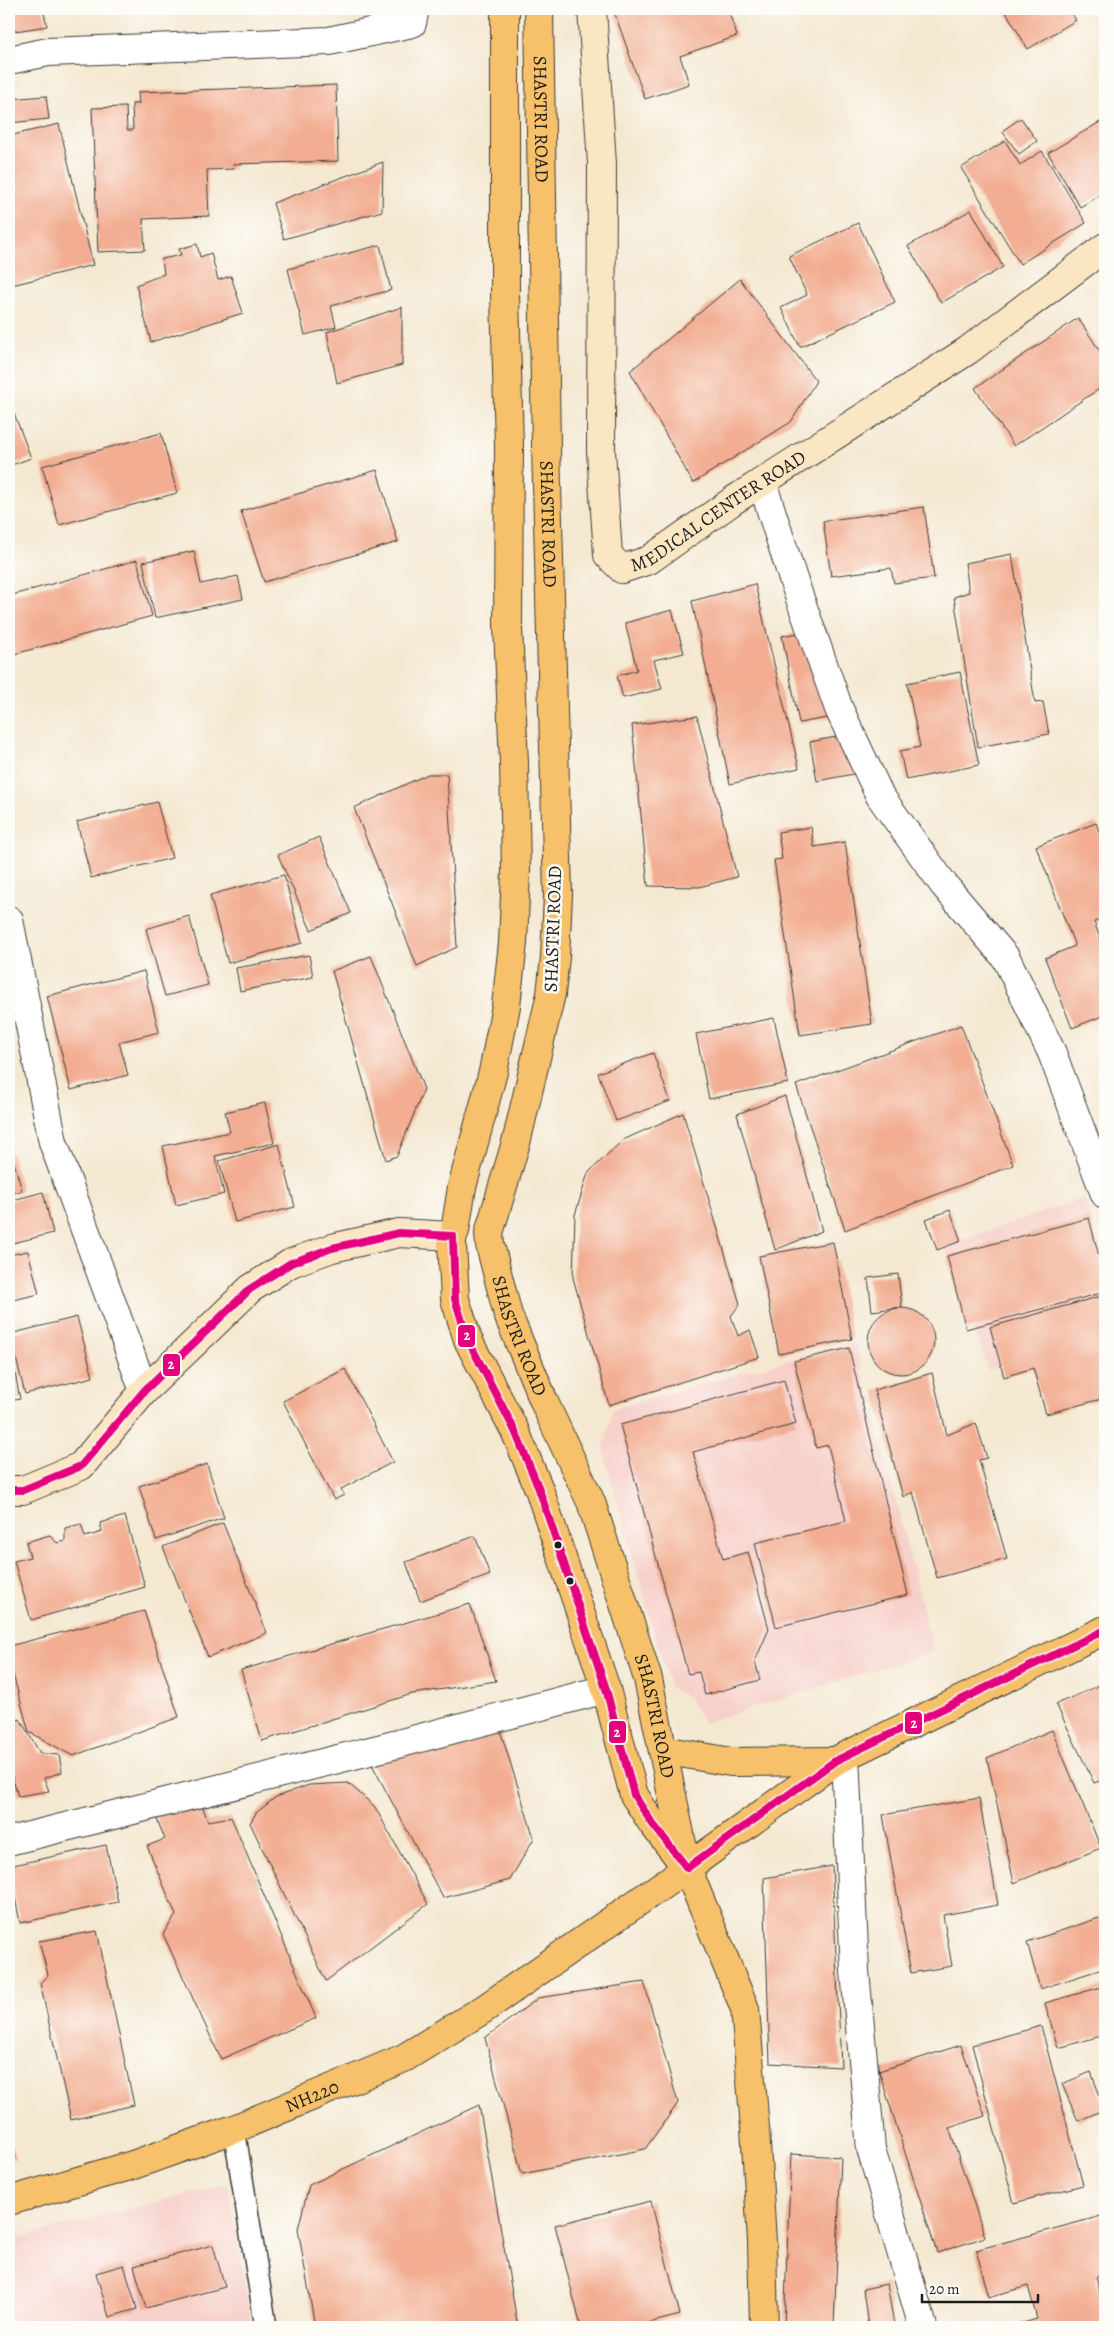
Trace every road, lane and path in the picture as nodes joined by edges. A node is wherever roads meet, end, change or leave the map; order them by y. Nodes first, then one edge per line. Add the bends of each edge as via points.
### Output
1 (415, 9) edge
2 (505, 9) edge
3 (539, 9) edge
4 (592, 9) edge
5 (9, 60) edge
6 (1105, 247) edge
7 (762, 482) junction
8 (9, 920) edge
9 (1105, 1194) edge
10 (453, 1237) junction
11 (489, 1239) junction
12 (144, 1391) junction
13 (9, 1490) edge
14 (1105, 1630) edge
15 (606, 1689) junction
16 (663, 1750) junction
17 (840, 1758) junction
18 (9, 1841) edge
19 (687, 1868) junction
20 (234, 2129) junction
21 (9, 2201) edge
22 (266, 2327) edge
23 (764, 2327) edge
24 (923, 2327) edge

1 - 5 street via 412,23 329,41 48,52
2 - 10 main road, SHASTRI ROAD via 508,628 516,872 506,1006
3 - 11 main road, SHASTRI ROAD via 546,456 558,895 556,949 551,994 534,1068
4 - 7 street, MEDICAL CENTER ROAD via 602,164 601,451 608,555 622,569 649,560
6 - 7 street, MEDICAL CENTER ROAD via 967,350
7 - 9 street via 839,709 880,796 944,886 1006,958 1052,1054
8 - 12 street via 53,1142
10 - 11 main road via 464,1223 475,1222 486,1228
10 - 12 street via 399,1233 332,1248 291,1263 250,1289
10 - 15 main road, SHASTRI ROAD via 455,1299 468,1340 515,1432 539,1489
11 - 16 main road, SHASTRI ROAD via 508,1315 591,1502 648,1679
12 - 13 street via 81,1466 23,1490
14 - 17 main road
15 - 18 street
15 - 19 main road, SHASTRI ROAD via 634,1795
16 - 17 main road via 731,1762
16 - 19 main road, SHASTRI ROAD
17 - 19 main road
17 - 24 street via 871,2149
19 - 20 main road, NH220 via 484,2010 404,2058
19 - 23 main road via 745,2009 759,2185
20 - 21 main road, NH220 via 132,2165
20 - 22 lane

